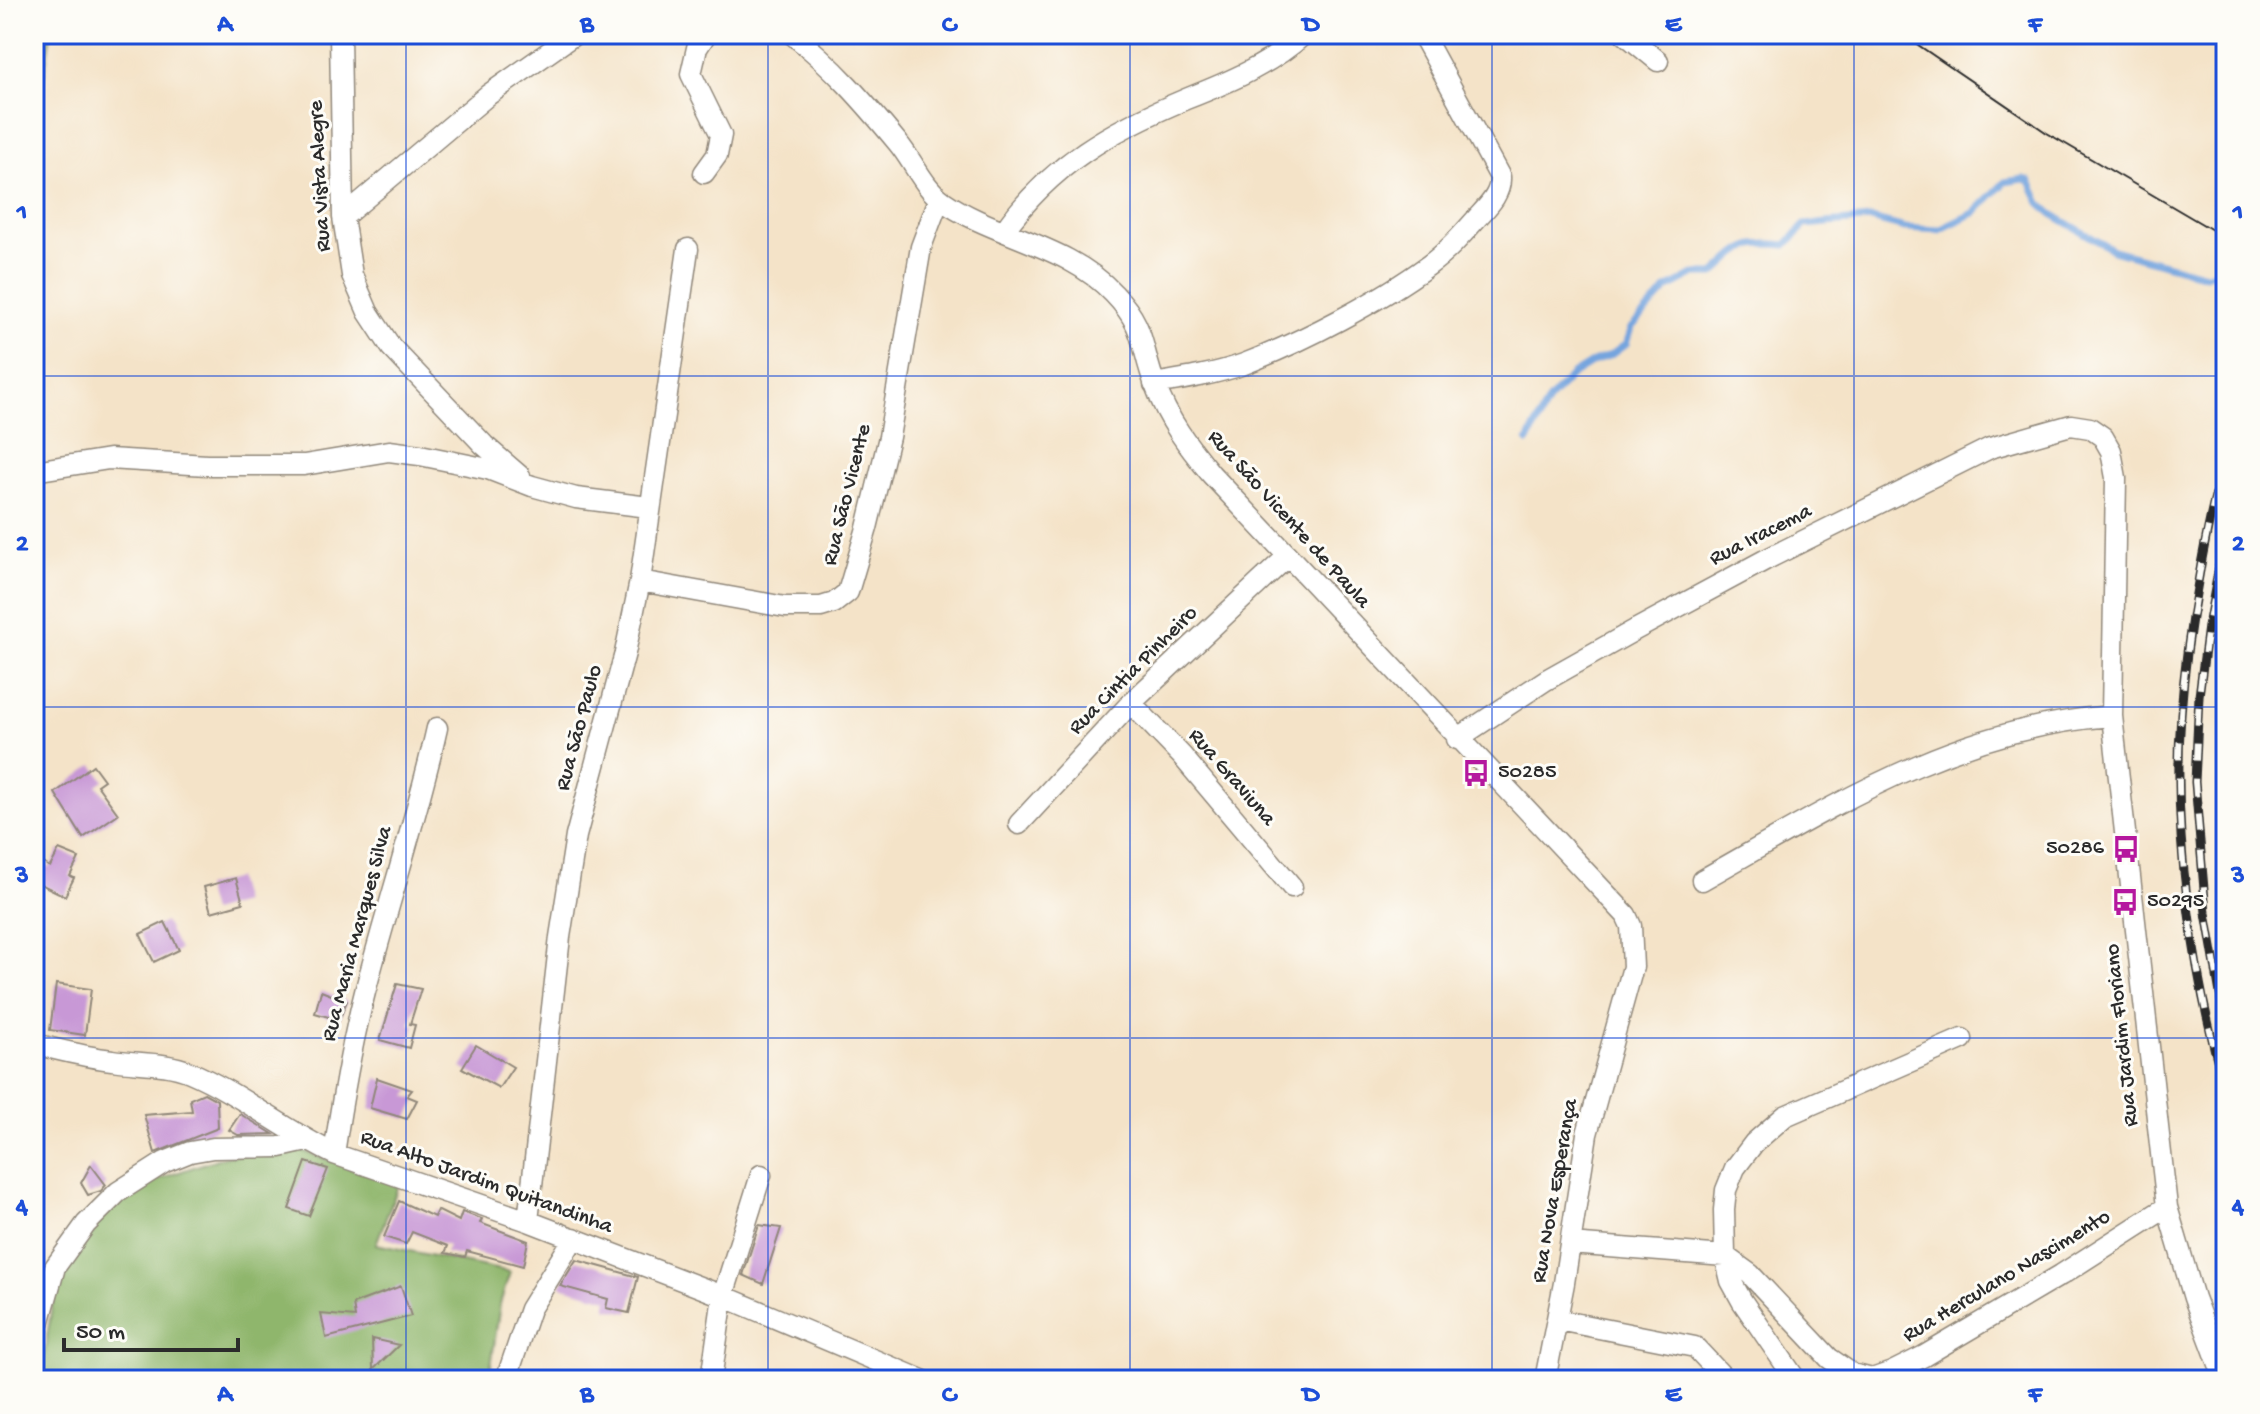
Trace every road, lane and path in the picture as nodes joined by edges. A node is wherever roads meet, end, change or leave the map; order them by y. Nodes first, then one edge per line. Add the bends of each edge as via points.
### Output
1 (340, 34) edge
2 (706, 34) edge
3 (792, 34) edge
4 (1304, 34) edge
5 (1422, 34) edge
6 (1625, 34) edge
7 (572, 36) dead end
8 (1658, 61) dead end
9 (704, 173) dead end
10 (939, 199) junction
11 (343, 217) junction
12 (1004, 231) junction
13 (688, 249) dead end
14 (1154, 384) junction
15 (2103, 437) joint
16 (34, 471) edge
17 (532, 486) junction
18 (649, 507) junction
19 (1288, 556) junction
20 (640, 581) junction
21 (1131, 703) junction
22 (2112, 716) junction
23 (437, 728) dead end
24 (1457, 739) junction
25 (1019, 824) dead end
26 (1702, 880) dead end
27 (1292, 887) dead end
28 (1633, 967) joint
29 (1962, 1039) dead end
30 (34, 1044) edge
31 (307, 1141) junction
32 (334, 1154) junction
33 (761, 1175) dead end
34 (2167, 1207) junction
35 (528, 1221) junction
36 (574, 1238) junction
37 (1570, 1244) junction
38 (1725, 1256) junction
39 (723, 1296) junction
40 (1558, 1320) junction
41 (34, 1341) edge
42 (506, 1380) edge
43 (711, 1380) edge
44 (922, 1380) edge
45 (1545, 1380) edge
46 (1726, 1380) edge
47 (1796, 1380) edge
48 (2225, 1380) edge

1 - 11 street, Rua Vista Alegre
2 - 9 street via 691,74 721,135 717,155
3 - 10 street, Rua São Vicente de Paula via 851,89
4 - 12 street via 1249,73 1131,124 1068,162 1042,184
5 - 14 street via 1500,177 1488,207 1429,265 1340,318 1242,364
6 - 8 street
7 - 11 street via 488,95
10 - 12 street, Rua São Vicente de Paula
10 - 20 street, Rua São Vicente via 921,247 889,437 848,592 834,603 785,607
11 - 17 street, Rua Vista Alegre via 352,275 391,347 484,445
12 - 14 street, Rua São Vicente de Paula via 1082,269 1112,291 1143,336
13 - 18 street, Rua São Paulo
14 - 19 street, Rua São Vicente de Paula via 1185,442
15 - 22 street, Rua Jardim Floriano via 2116,478
15 - 24 street, Rua Iracema via 2071,425 1990,448 1635,630
16 - 17 street via 109,459 304,465 389,451 488,469
17 - 18 street via 576,498
18 - 20 street, Rua São Paulo
19 - 21 street, Rua Cintia Pinheiro
19 - 24 street, Rua São Vicente de Paula
20 - 35 street, Rua São Paulo via 576,836
21 - 25 street, Rua Cintia Pinheiro
21 - 27 street, Rua Graviuna
22 - 26 street via 2036,724 1930,760 1867,788
22 - 34 street, Rua Jardim Floriano
23 - 32 street, Rua Maria Marques Silva via 365,993
24 - 28 street, Rua São Vicente de Paula via 1626,915
28 - 37 street, Rua Nova Esperança via 1587,1134
29 - 38 street via 1785,1116 1754,1143 1726,1190
30 - 31 street, Rua Alto Jardim Quitandinha via 190,1072
31 - 32 street, Rua Alto Jardim Quitandinha
31 - 41 street via 190,1152 118,1192 55,1267
32 - 35 street, Rua Alto Jardim Quitandinha
33 - 39 street
34 - 38 street, Rua Herculano Nascimento via 1936,1349 1872,1379 1852,1374 1829,1358 1750,1274
34 - 48 street, Rua Jardim Floriano
35 - 36 street, Rua Alto Jardim Quitandinha
36 - 39 street, Rua Alto Jardim Quitandinha
36 - 42 street via 530,1309
37 - 38 street
37 - 40 street, Rua Nova Esperança
38 - 47 street via 1742,1301
39 - 43 street
39 - 44 street, Rua Alto Jardim Quitandinha
40 - 45 street, Rua Nova Esperança
40 - 46 street via 1695,1347

